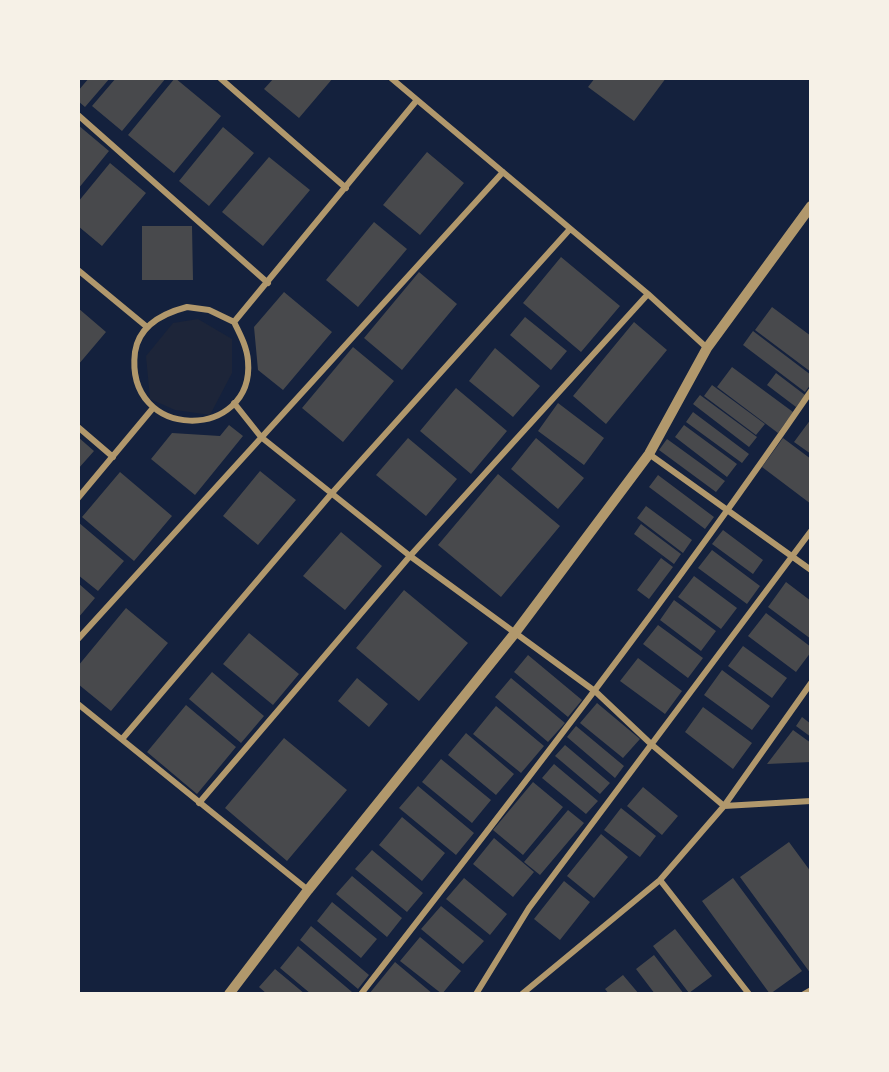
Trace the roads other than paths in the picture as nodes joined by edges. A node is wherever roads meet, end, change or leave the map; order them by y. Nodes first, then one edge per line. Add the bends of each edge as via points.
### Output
1 (220, 78) edge
2 (391, 78) edge
3 (417, 100) junction
4 (78, 115) edge
5 (502, 172) junction
6 (346, 188) junction
7 (811, 206) edge
8 (570, 229) junction
9 (78, 270) edge
10 (268, 283) junction
11 (648, 294) junction
12 (234, 322) junction
13 (147, 327) junction
14 (707, 348) junction
15 (811, 391) edge
16 (234, 403) junction
17 (153, 408) junction
18 (78, 427) edge
19 (261, 438) junction
20 (649, 454) junction
21 (112, 457) junction
22 (332, 493) junction
23 (78, 498) edge
24 (728, 513) junction
25 (811, 531) edge
26 (410, 556) junction
27 (792, 557) junction
28 (811, 570) edge
29 (515, 633) junction
30 (78, 639) edge
31 (811, 683) edge
32 (596, 692) junction
33 (78, 704) edge
34 (123, 738) junction
35 (651, 744) junction
36 (811, 801) edge
37 (199, 802) junction
38 (724, 806) junction
39 (660, 880) junction
40 (308, 890) junction
41 (811, 990) edge
42 (229, 994) edge
43 (361, 994) edge
44 (476, 994) edge
45 (522, 994) edge
46 (749, 994) edge
47 (804, 994) edge

1 - 6 street
2 - 3 street
3 - 5 street
3 - 6 street
4 - 10 street
5 - 8 street
5 - 19 street
6 - 10 street
7 - 14 street
8 - 11 street
8 - 22 street
9 - 13 street
10 - 12 street
11 - 14 street
11 - 26 street
12 - 13 street via 209,310 187,307 165,313
12 - 16 street via 248,361 246,383
13 - 17 street via 136,347 133,369 139,391
14 - 20 street
15 - 24 street
16 - 17 street via 217,416 195,423 173,420
16 - 19 street
17 - 21 street
18 - 21 street
19 - 22 street
19 - 30 street
20 - 24 street
20 - 29 street
21 - 23 street
22 - 26 street
22 - 34 street
24 - 27 street
24 - 32 street
25 - 27 street
26 - 29 street
26 - 37 street
27 - 28 street
27 - 35 street
29 - 32 street
29 - 40 street
31 - 38 street
32 - 35 street
32 - 43 street
33 - 34 street
34 - 37 street
35 - 38 street
35 - 44 street via 529,908
36 - 38 street
37 - 40 street
38 - 39 street
39 - 45 street
39 - 46 street
40 - 42 street
41 - 47 street

